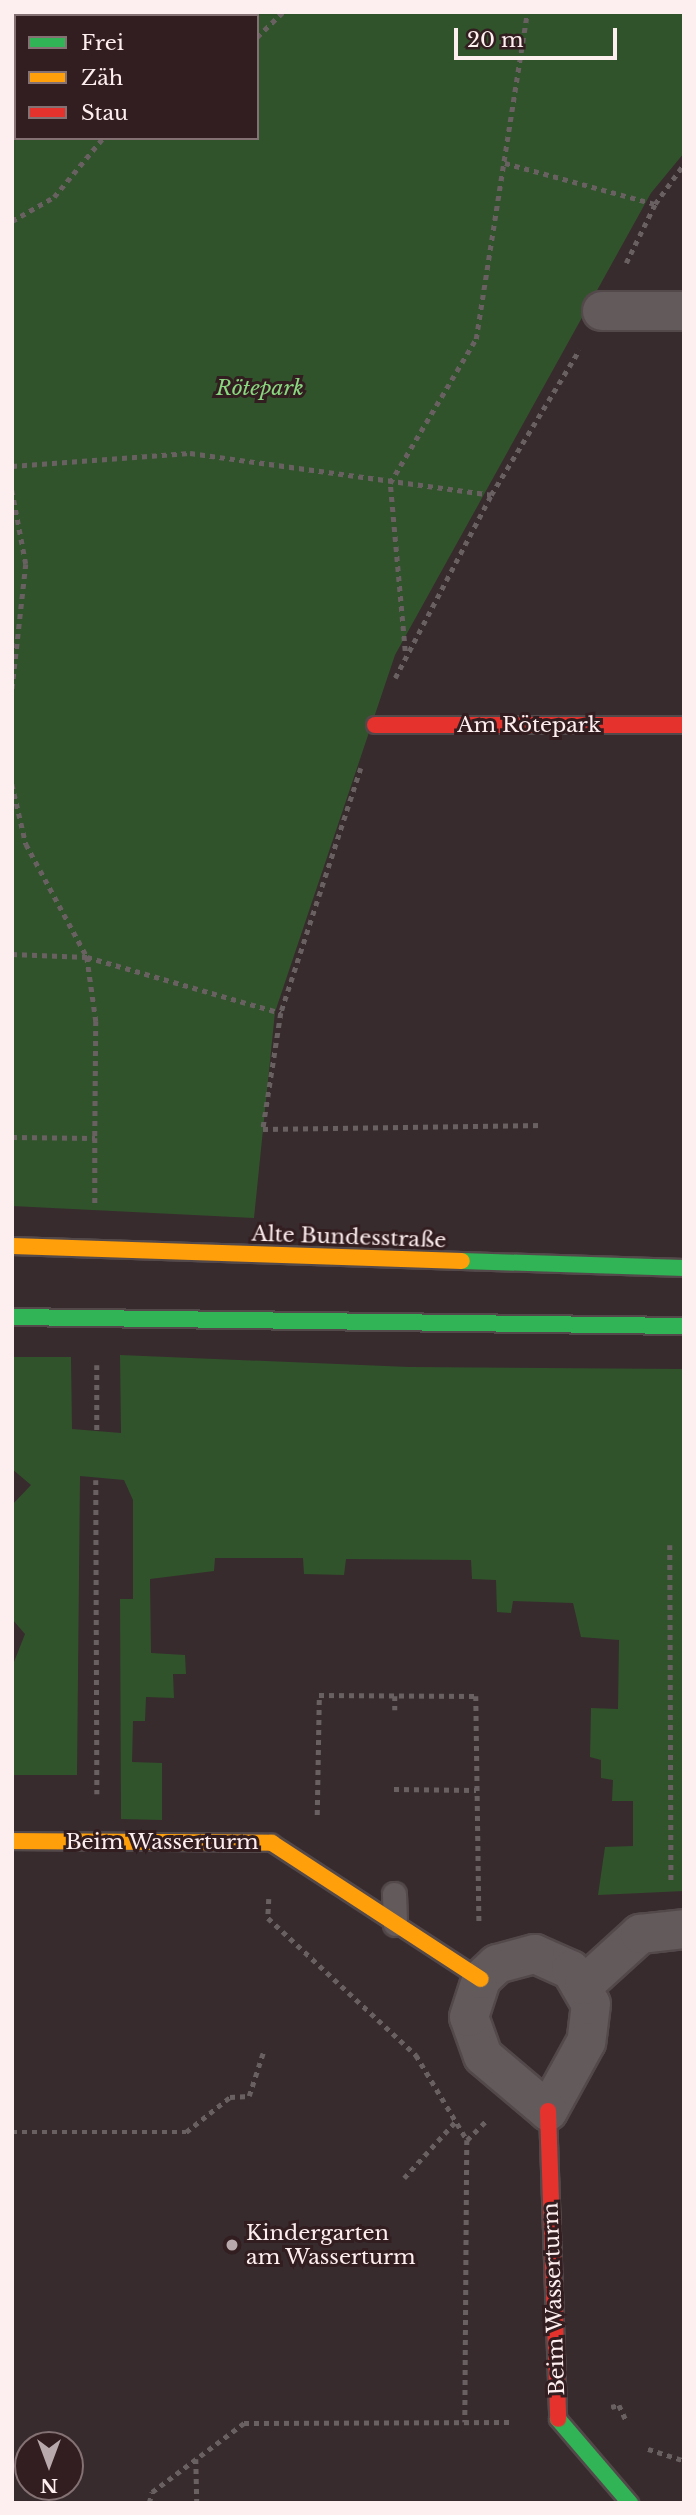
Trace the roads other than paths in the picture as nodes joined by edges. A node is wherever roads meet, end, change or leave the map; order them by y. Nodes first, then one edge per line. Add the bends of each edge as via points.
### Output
1 (602, 311) dead end
2 (684, 311) edge
3 (375, 725) dead end
4 (684, 725) edge
5 (12, 1246) edge
6 (684, 1268) edge
7 (12, 1317) edge
8 (684, 1326) edge
9 (12, 1841) edge
10 (394, 1894) dead end
11 (396, 1924) junction
12 (677, 1930) edge
13 (481, 1979) junction
14 (584, 1985) junction
15 (548, 2111) junction
16 (630, 2503) edge

1 - 2 street
3 - 4 main road, Am Rötepark
5 - 6 main road, Alte Bundesstraße
7 - 8 main road
9 - 11 main road, Beim Wasserturm via 272,1843
10 - 11 lane
11 - 13 main road, Beim Wasserturm
12 - 14 street via 640,1934
13 - 14 street via 496,1964 535,1954 571,1969
13 - 15 street via 469,2017 473,2038 484,2056
14 - 15 street via 591,2004 586,2042
15 - 16 main road, Beim Wasserturm via 557,2418

